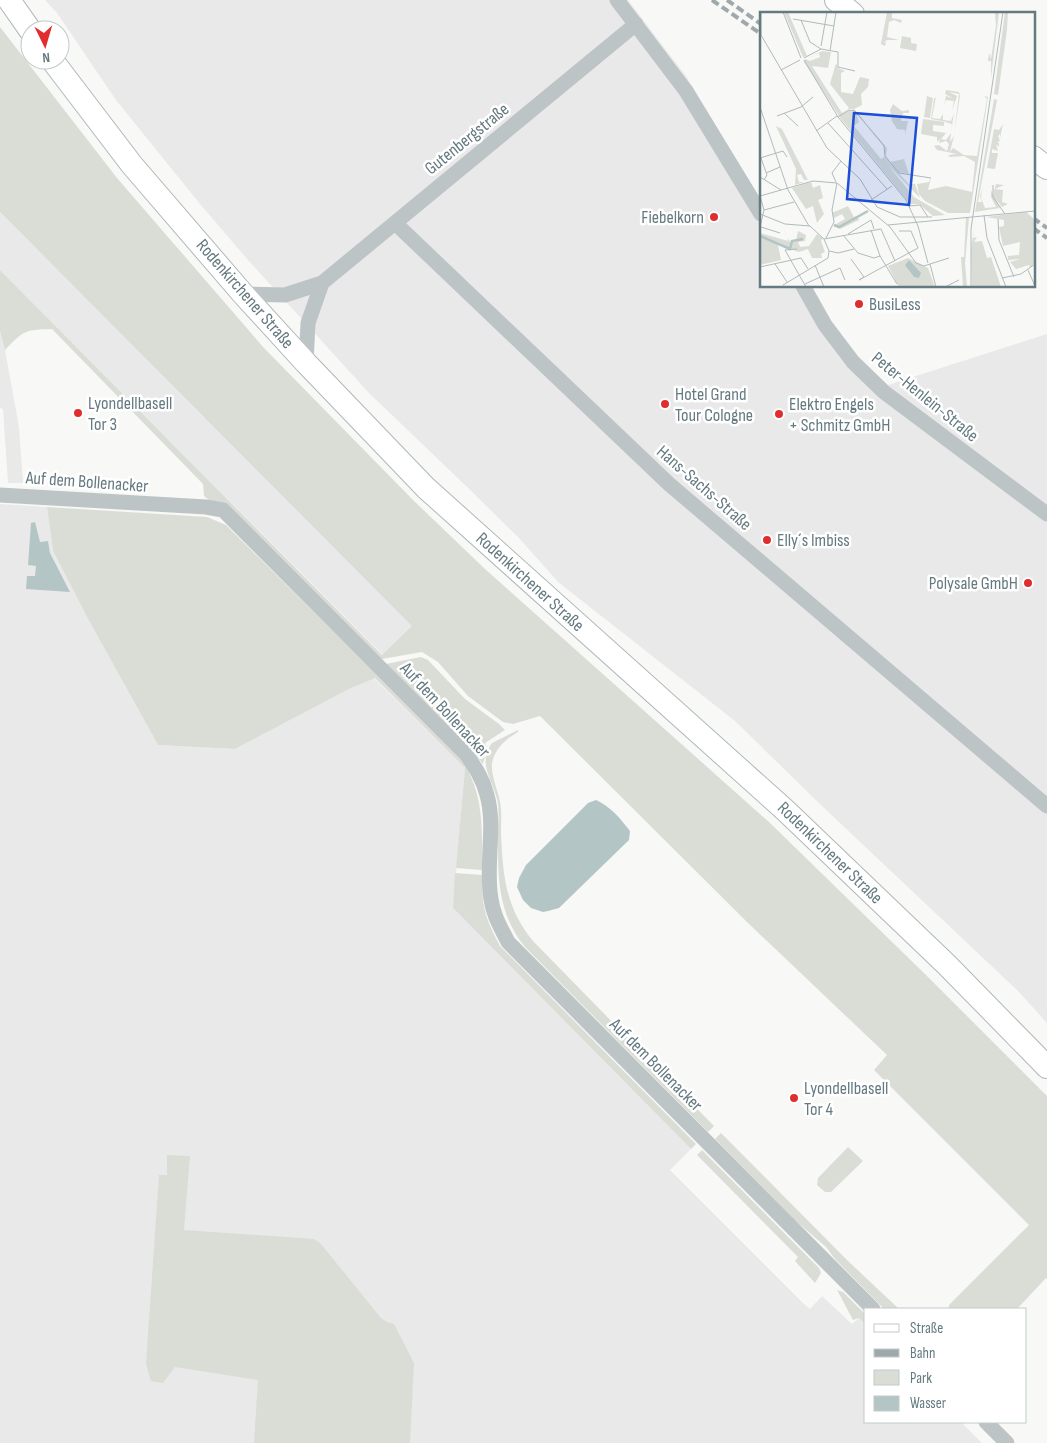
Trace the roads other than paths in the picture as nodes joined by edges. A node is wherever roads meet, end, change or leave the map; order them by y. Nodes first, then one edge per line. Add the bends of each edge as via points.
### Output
1 (9, 0) edge
2 (617, 0) edge
3 (836, 0) edge
4 (851, 12) edge
5 (23, 20) edge
6 (636, 24) junction
7 (60, 70) edge
8 (1034, 159) edge
9 (1047, 168) edge
10 (760, 212) edge
11 (395, 223) junction
12 (322, 283) junction
13 (804, 288) edge
14 (244, 294) junction
15 (306, 363) junction
16 (0, 495) edge
17 (1047, 514) edge
18 (1047, 806) edge
19 (1047, 1067) edge
20 (871, 1308) edge
21 (987, 1423) edge
22 (1007, 1443) edge

1 - 5 main road
2 - 6 street
3 - 4 main road
6 - 10 street via 686,91
6 - 11 street, Gutenbergstraße
7 - 14 main road, Rodenkirchener Straße via 132,164
8 - 9 main road
11 - 12 street, Gutenbergstraße
11 - 18 street, Hans-Sachs-Straße via 670,484
12 - 14 street via 286,295
12 - 15 street via 308,323
13 - 17 street, Peter-Henlein-Straße via 825,325 853,362 884,392
14 - 15 main road, Rodenkirchener Straße
15 - 19 main road, Rodenkirchener Straße via 426,488 785,810 947,965
16 - 20 street, Auf dem Bollenacker via 223,510 466,754 480,773 488,796 490,898 508,942
21 - 22 street

